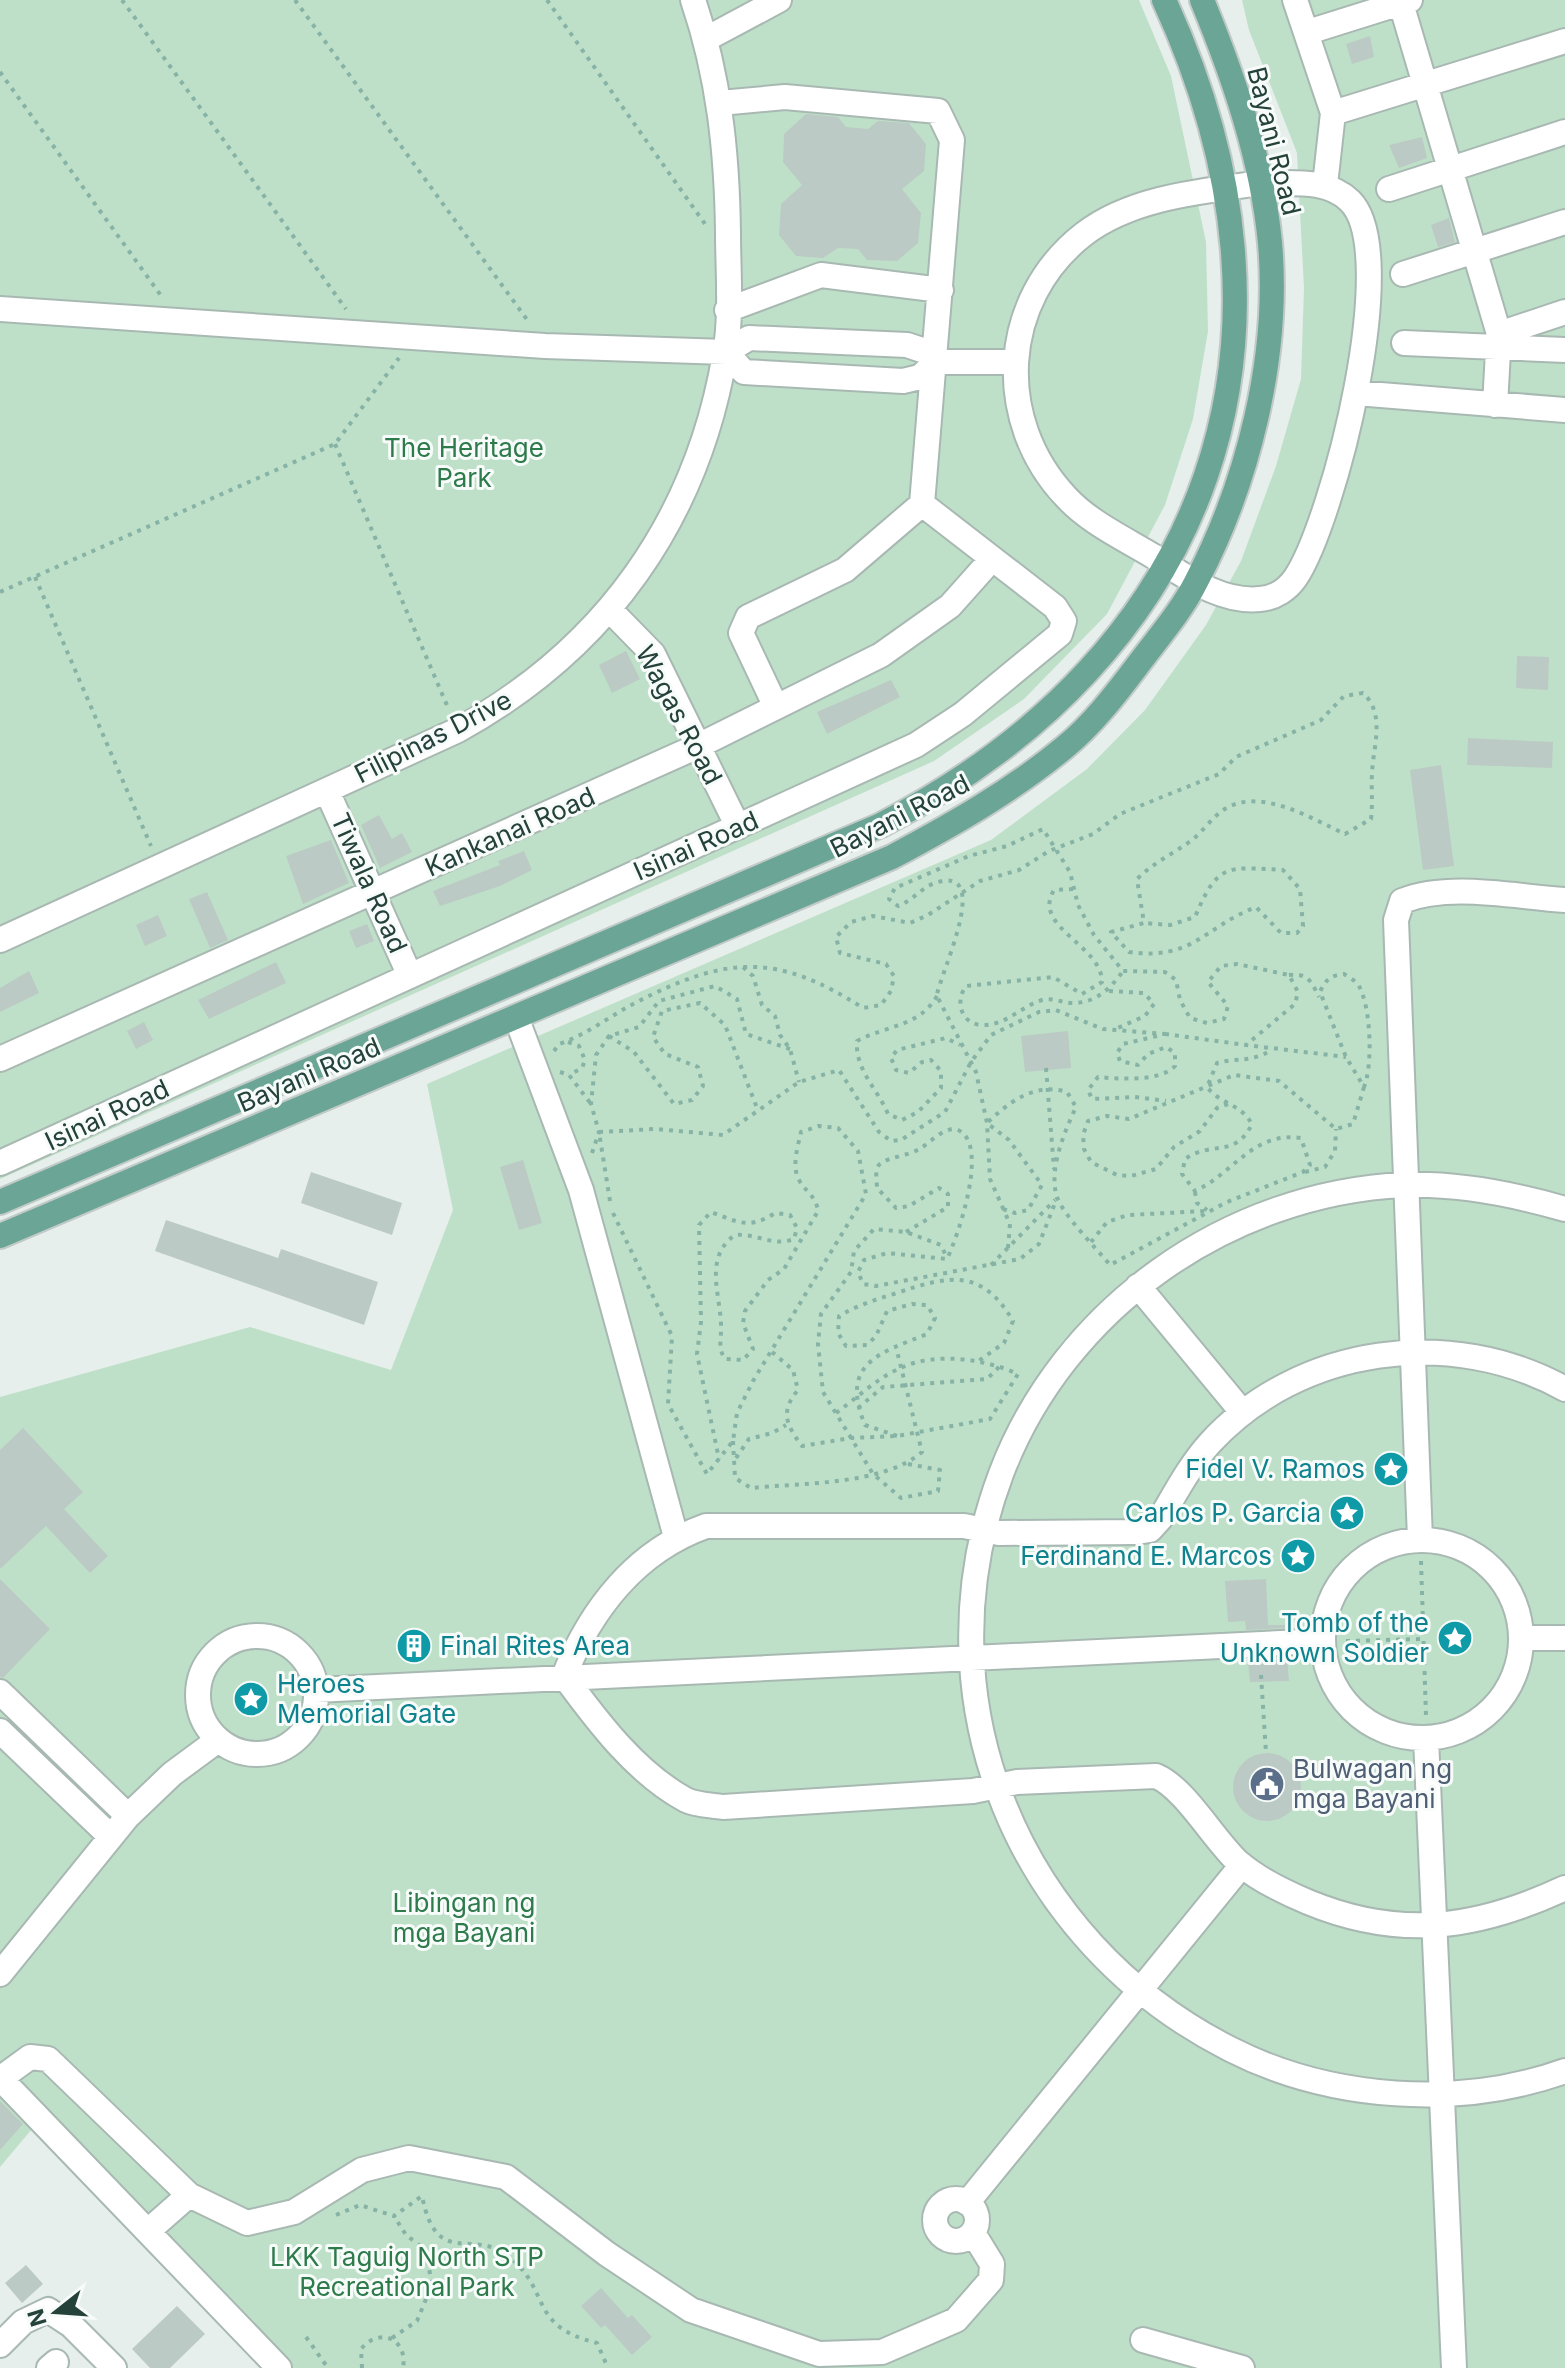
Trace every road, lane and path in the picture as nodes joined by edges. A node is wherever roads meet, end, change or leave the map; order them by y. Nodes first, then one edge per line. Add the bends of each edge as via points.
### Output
1 (122, 0) edge
2 (295, 0) edge
3 (547, 0) edge
4 (693, 0) edge
5 (779, 0) edge
6 (1164, 0) edge
7 (1202, 0) edge
8 (1295, 0) edge
9 (1404, 1) edge
10 (1308, 32) junction
11 (706, 39) junction
12 (1565, 41) edge
13 (0, 72) edge
14 (1423, 83) junction
15 (720, 103) junction
16 (1333, 113) junction
17 (1565, 132) edge
18 (1448, 169) junction
19 (1261, 183) junction
20 (1325, 185) junction
21 (1222, 189) junction
22 (1389, 189) dead end
23 (1565, 222) edge
24 (1472, 251) junction
25 (728, 257) junction
26 (1403, 274) dead end
27 (941, 290) junction
28 (0, 309) edge
29 (727, 310) junction
30 (1565, 312) edge
31 (180, 321) junction
32 (364, 334) junction
33 (412, 337) junction
34 (1498, 339) junction
35 (1404, 343) dead end
36 (545, 346) junction
37 (1565, 350) edge
38 (726, 352) junction
39 (936, 362) junction
40 (1015, 362) junction
41 (1356, 393) junction
42 (1495, 405) junction
43 (1565, 410) edge
44 (335, 444) junction
45 (922, 504) junction
46 (991, 560) junction
47 (1165, 564) junction
48 (35, 577) junction
49 (1196, 583) junction
50 (0, 592) edge
51 (610, 610) junction
52 (776, 707) junction
53 (458, 730) junction
54 (698, 746) junction
55 (327, 791) junction
56 (738, 827) junction
57 (1058, 851) junction
58 (160, 867) junction
59 (1073, 889) junction
60 (962, 891) junction
61 (373, 894) junction
62 (1565, 900) edge
63 (1144, 923) junction
64 (0, 940) edge
65 (743, 967) junction
66 (1123, 971) junction
67 (1289, 975) junction
68 (410, 976) junction
69 (1109, 991) junction
70 (937, 996) junction
71 (1322, 1002) junction
72 (516, 1017) junction
73 (1113, 1030) junction
74 (1165, 1034) junction
75 (609, 1036) junction
76 (1246, 1045) junction
77 (962, 1047) junction
78 (1273, 1048) junction
79 (790, 1049) junction
80 (1346, 1057) junction
81 (0, 1059) edge
82 (971, 1062) junction
83 (1046, 1068) dead end
84 (799, 1082) junction
85 (1207, 1087) junction
86 (1364, 1087) junction
87 (1048, 1089) junction
88 (1168, 1102) junction
89 (591, 1104) junction
90 (1228, 1104) junction
91 (757, 1108) junction
92 (987, 1123) junction
93 (1336, 1129) junction
94 (599, 1132) junction
95 (0, 1163) edge
96 (1303, 1172) junction
97 (1055, 1175) junction
98 (1405, 1185) junction
99 (581, 1190) junction
100 (1195, 1191) junction
101 (1057, 1198) junction
102 (0, 1202) edge
103 (1003, 1209) junction
104 (1565, 1209) edge
105 (1208, 1211) junction
106 (906, 1232) junction
107 (0, 1236) edge
108 (1091, 1242) junction
109 (1008, 1248) junction
110 (947, 1259) junction
111 (989, 1266) junction
112 (1138, 1286) junction
113 (896, 1346) junction
114 (1412, 1351) junction
115 (772, 1352) junction
116 (977, 1362) junction
117 (1000, 1366) junction
118 (903, 1367) junction
119 (906, 1383) junction
120 (1565, 1389) edge
121 (857, 1398) junction
122 (858, 1408) junction
123 (836, 1413) junction
124 (1243, 1413) junction
125 (786, 1425) junction
126 (917, 1433) junction
127 (897, 1436) junction
128 (851, 1438) junction
129 (733, 1441) junction
130 (736, 1458) junction
131 (719, 1459) junction
132 (908, 1464) junction
133 (873, 1474) junction
134 (984, 1529) junction
135 (676, 1537) junction
136 (1420, 1539) junction
137 (1522, 1638) junction
138 (1565, 1638) edge
139 (1423, 1639) junction
140 (1323, 1641) junction
141 (972, 1658) junction
142 (1261, 1675) dead end
143 (564, 1676) junction
144 (316, 1690) junction
145 (0, 1692) edge
146 (0, 1731) edge
147 (1426, 1738) junction
148 (218, 1740) junction
149 (1266, 1753) dead end
150 (995, 1785) junction
151 (128, 1816) junction
152 (110, 1836) junction
153 (1242, 1865) junction
154 (1565, 1888) edge
155 (1432, 1927) junction
156 (0, 1974) edge
157 (1140, 1993) junction
158 (1565, 2071) edge
159 (0, 2078) edge
160 (1441, 2094) junction
161 (189, 2195) junction
162 (967, 2203) junction
163 (394, 2216) junction
164 (331, 2217) dead end
165 (148, 2231) junction
166 (973, 2233) junction
167 (306, 2337) dead end
168 (392, 2338) junction
169 (1143, 2340) dead end
170 (0, 2345) edge
171 (114, 2368) edge
172 (279, 2368) edge
173 (328, 2368) edge
174 (362, 2368) edge
175 (403, 2368) edge
176 (608, 2368) edge
177 (1242, 2368) edge
178 (1454, 2368) edge

1 - 32 path
2 - 36 path
3 - 25 path
4 - 11 street, Filipinas Drive
5 - 11 street
6 - 21 main road, Bayani Road via 1209,117
7 - 19 main road, Bayani Road via 1243,110
8 - 10 street
9 - 10 street
9 - 14 street
10 - 16 street
11 - 15 street, Filipinas Drive
12 - 14 street
13 - 31 path
14 - 16 street
14 - 18 street
15 - 25 street, Filipinas Drive
15 - 27 street via 785,97 938,111 952,140
16 - 20 street
17 - 18 street
18 - 22 street
18 - 24 street
19 - 20 street
19 - 21 street
19 - 49 main road, Bayani Road via 1270,245 1265,365 1250,442
20 - 41 street via 1349,199 1367,236 1367,303
21 - 40 street via 1149,204 1085,233 1057,259 1032,294
21 - 47 main road, Bayani Road via 1235,254 1233,365 1218,440
23 - 24 street
24 - 26 street
24 - 34 street
25 - 29 street, Filipinas Drive
27 - 29 street via 821,275
27 - 39 street
28 - 31 street
29 - 38 street, Filipinas Drive
30 - 34 street
31 - 32 street
32 - 33 street
33 - 36 street
33 - 44 path
34 - 35 street
34 - 37 street
34 - 42 street
36 - 38 street
38 - 39 street via 749,338 907,345
38 - 39 street via 744,372 903,381 920,377
38 - 51 street, Filipinas Drive via 701,448 670,522
39 - 40 street
39 - 45 street
40 - 47 street via 1016,402 1026,438 1045,472 1098,524
41 - 42 street
41 - 49 street via 1343,455 1296,577 1282,592 1261,599 1228,596
42 - 43 street
44 - 48 path
44 - 53 path
45 - 46 street, Isinai Road
45 - 52 street via 845,570 742,624 741,633
46 - 52 street, Kankanai Road via 950,606 913,635
46 - 56 street, Isinai Road via 1055,607 1064,621 1060,634 963,714 916,745
47 - 49 street
47 - 102 main road, Bayani Road via 1133,618 1094,666 1043,717 944,792 796,862
48 - 50 path
48 - 58 path
49 - 72 main road, Bayani Road via 1117,693 1067,746 956,823 892,857
51 - 53 street, Filipinas Drive via 537,679
51 - 54 street, Wagas Road via 653,654
52 - 54 street, Kankanai Road
53 - 55 street, Filipinas Drive
54 - 56 street, Wagas Road
54 - 61 street, Kankanai Road
55 - 58 street, Filipinas Drive
55 - 61 street, Tiwala Road
56 - 68 street, Isinai Road
57 - 59 path
57 - 60 path
57 - 60 path via 1043,829 1032,832 895,888 889,899 898,906 940,882
57 - 63 path via 1120,814 1219,774 1236,757 1321,720 1344,696 1363,693 1369,698 1377,736 1371,819 1345,834 1266,802 1243,802 1222,811 1204,831 1158,859 1137,879
58 - 64 street, Filipinas Drive
59 - 66 path via 1094,935
59 - 69 path via 1054,890 1047,901 1050,916 1093,959 1102,982 1082,994 1053,977 977,983 959,994 960,1008 968,1021 983,1026 1045,999 1073,1003
60 - 65 path via 910,923 873,916 851,922 836,937 840,953 886,964 894,976 881,1005 863,1008 793,971
60 - 70 path via 965,910 937,983
61 - 68 street, Tiwala Road
61 - 81 street, Kankanai Road
62 - 98 street via 1469,893 1420,894 1402,901 1396,920
63 - 63 path via 1111,932 1129,952 1150,955 1187,949 1256,907 1281,933 1297,933 1303,926 1300,889 1283,870 1241,868 1220,873 1210,883 1195,917 1170,925
65 - 79 path via 753,976 762,1005 775,1016
65 - 89 path via 723,968 638,1002 566,1042 584,1053 582,1068 569,1075
66 - 67 path via 1165,972 1176,980 1190,1018 1207,1023 1224,1019 1228,1006 1208,982 1221,966 1237,964
66 - 69 path
67 - 71 path via 1310,978
67 - 76 path via 1298,992 1295,1004
68 - 95 street, Isinai Road
69 - 73 path via 1144,993 1154,1004 1145,1016
70 - 77 path
70 - 77 path via 927,1013 857,1041 861,1071 875,1084 888,1114 902,1120 941,1088 941,1071 931,1060 909,1073 896,1070 891,1058 897,1050 946,1038
71 - 80 path
71 - 86 path via 1324,982 1335,975 1344,974 1358,984 1371,1070
72 - 99 street
72 - 107 main road, Bayani Road
73 - 74 path
73 - 82 path via 1056,1010 1039,1012 991,1035
74 - 76 path
74 - 88 path via 1134,1039 1117,1053 1120,1061 1138,1065 1166,1047 1175,1053 1175,1066 1168,1074 1098,1077 1088,1090 1092,1099
75 - 79 path via 639,1027 659,1001 715,986 737,999 746,1034
75 - 89 path via 596,1055
75 - 91 path via 634,1052 674,1104 692,1100 703,1086 698,1067 665,1054 653,1037 662,1011 700,1003 725,1025
76 - 78 path
77 - 82 path
78 - 80 path
78 - 85 path via 1255,1061 1217,1063
79 - 84 path
80 - 86 path
82 - 84 path via 945,1112 901,1140 891,1141 879,1132 839,1070
82 - 92 path
83 - 87 path
84 - 91 path
85 - 88 path
85 - 90 path
85 - 93 path via 1234,1075 1279,1081
86 - 93 path via 1353,1124
87 - 92 path via 1011,1101
87 - 97 path
87 - 97 path via 1067,1092 1076,1107
88 - 90 path via 1129,1119 1107,1116 1088,1121 1084,1149 1091,1162 1117,1175 1156,1169 1174,1147 1200,1131 1217,1108
89 - 94 path
90 - 100 path via 1244,1111 1252,1124 1236,1146 1198,1150 1185,1159 1182,1174
91 - 94 path via 723,1135 655,1129
92 - 103 path via 990,1179
92 - 103 path via 1009,1140 1042,1185 1028,1210
93 - 96 path via 1335,1151 1325,1167
94 - 99 path
94 - 131 path via 611,1208 672,1336 668,1404 707,1474
96 - 100 path via 1310,1165 1301,1138 1283,1136 1260,1143 1218,1181
96 - 105 path
97 - 101 path
98 - 104 street via 1464,1187
98 - 112 street via 1291,1204 1185,1252
98 - 114 street
99 - 135 street
100 - 105 path via 1197,1203
101 - 108 path
101 - 109 path
101 - 111 path via 1039,1244 1020,1259
103 - 109 path via 1010,1224
105 - 108 path via 1128,1215 1107,1222
105 - 108 path via 1110,1265
106 - 110 path via 941,1245
106 - 110 path via 948,1207 948,1194 939,1188 896,1208 877,1188 877,1169 957,1129 965,1136 975,1173
106 - 123 path via 874,1229 854,1251 851,1272 821,1314 823,1392
109 - 111 path
110 - 111 path via 887,1253 864,1260 858,1272 863,1284 876,1286
112 - 124 street
112 - 134 street via 1095,1326 1026,1420
113 - 116 path via 927,1334 935,1318 927,1305 887,1311 867,1345 846,1346 838,1333 839,1316 927,1283 963,1279 1000,1299 1013,1321 1004,1343
113 - 118 path
113 - 121 path via 874,1355 859,1376
114 - 120 street via 1461,1353 1507,1363
114 - 124 street via 1327,1368
114 - 136 street
115 - 125 path via 793,1370 798,1390 787,1403
115 - 129 path via 737,1413
115 - 131 path via 866,1194 858,1151 838,1128 819,1126 801,1132 795,1157 798,1178 817,1200 818,1211 784,1269 768,1280 745,1311 743,1323 753,1349 743,1360 725,1359 719,1350 722,1327 714,1289 719,1254 735,1235 781,1244 794,1239 797,1228 790,1215 775,1213 750,1224 711,1212 699,1225 697,1354
116 - 117 path
116 - 118 path via 937,1358
117 - 119 path via 987,1379
117 - 126 path via 1018,1374 990,1419
118 - 119 path
118 - 121 path
119 - 122 path via 883,1387
119 - 126 path
121 - 122 path
121 - 123 path
122 - 127 path via 865,1425
123 - 128 path
124 - 134 street via 1210,1443 1150,1530
125 - 128 path via 802,1446
125 - 130 path via 749,1439
126 - 127 path
126 - 132 path via 922,1452
127 - 128 path
128 - 133 path
129 - 130 path
129 - 131 path
130 - 133 path via 735,1478 751,1488
132 - 133 path
132 - 133 path via 940,1470 938,1491 901,1498
134 - 135 street via 706,1526
134 - 141 street via 973,1593
135 - 143 street via 643,1560 610,1595 580,1635
136 - 137 street via 1458,1546 1491,1567 1514,1600
136 - 139 path
136 - 140 street via 1382,1548 1350,1570 1330,1603
137 - 138 street
137 - 147 street via 1515,1676 1494,1708 1463,1729
139 - 140 path
139 - 147 path
140 - 141 street
140 - 147 street via 1332,1679 1355,1711 1388,1732
141 - 143 street
141 - 150 street via 979,1722
142 - 149 path
143 - 144 street
143 - 150 street via 626,1751 689,1802 723,1807 973,1791
144 - 148 street via 307,1727 289,1745 253,1754
144 - 148 street via 307,1664 289,1645 263,1636 236,1639 214,1654 200,1678 198,1705
145 - 151 street
146 - 152 street
147 - 155 street
148 - 151 street
150 - 153 street via 1156,1776 1175,1787
150 - 157 street via 1020,1844 1053,1899 1093,1949
151 - 152 street
152 - 156 street
153 - 155 street via 1281,1891 1333,1913 1376,1924
153 - 157 street
154 - 155 street via 1521,1908
155 - 160 street
157 - 160 street via 1193,2030 1263,2064 1377,2092
157 - 162 street
158 - 160 street via 1501,2088
159 - 161 street via 30,2057 48,2059
159 - 165 street
160 - 178 street
161 - 165 street
161 - 166 street via 247,2223 294,2212 362,2170 409,2158 506,2177 691,2310 819,2354 882,2352 956,2320 991,2280 992,2264
162 - 166 street via 976,2213
162 - 166 street via 948,2201 937,2210 935,2224 942,2236 955,2241
163 - 164 path via 360,2205
163 - 168 path via 423,2248 431,2287 417,2321
163 - 176 path via 422,2196 427,2223 448,2242 507,2255 531,2283 551,2322 572,2337 597,2343
165 - 172 street
167 - 173 path
168 - 174 path via 369,2339 361,2349
168 - 175 path via 401,2346
169 - 177 street
170 - 171 street via 23,2322 48,2310

